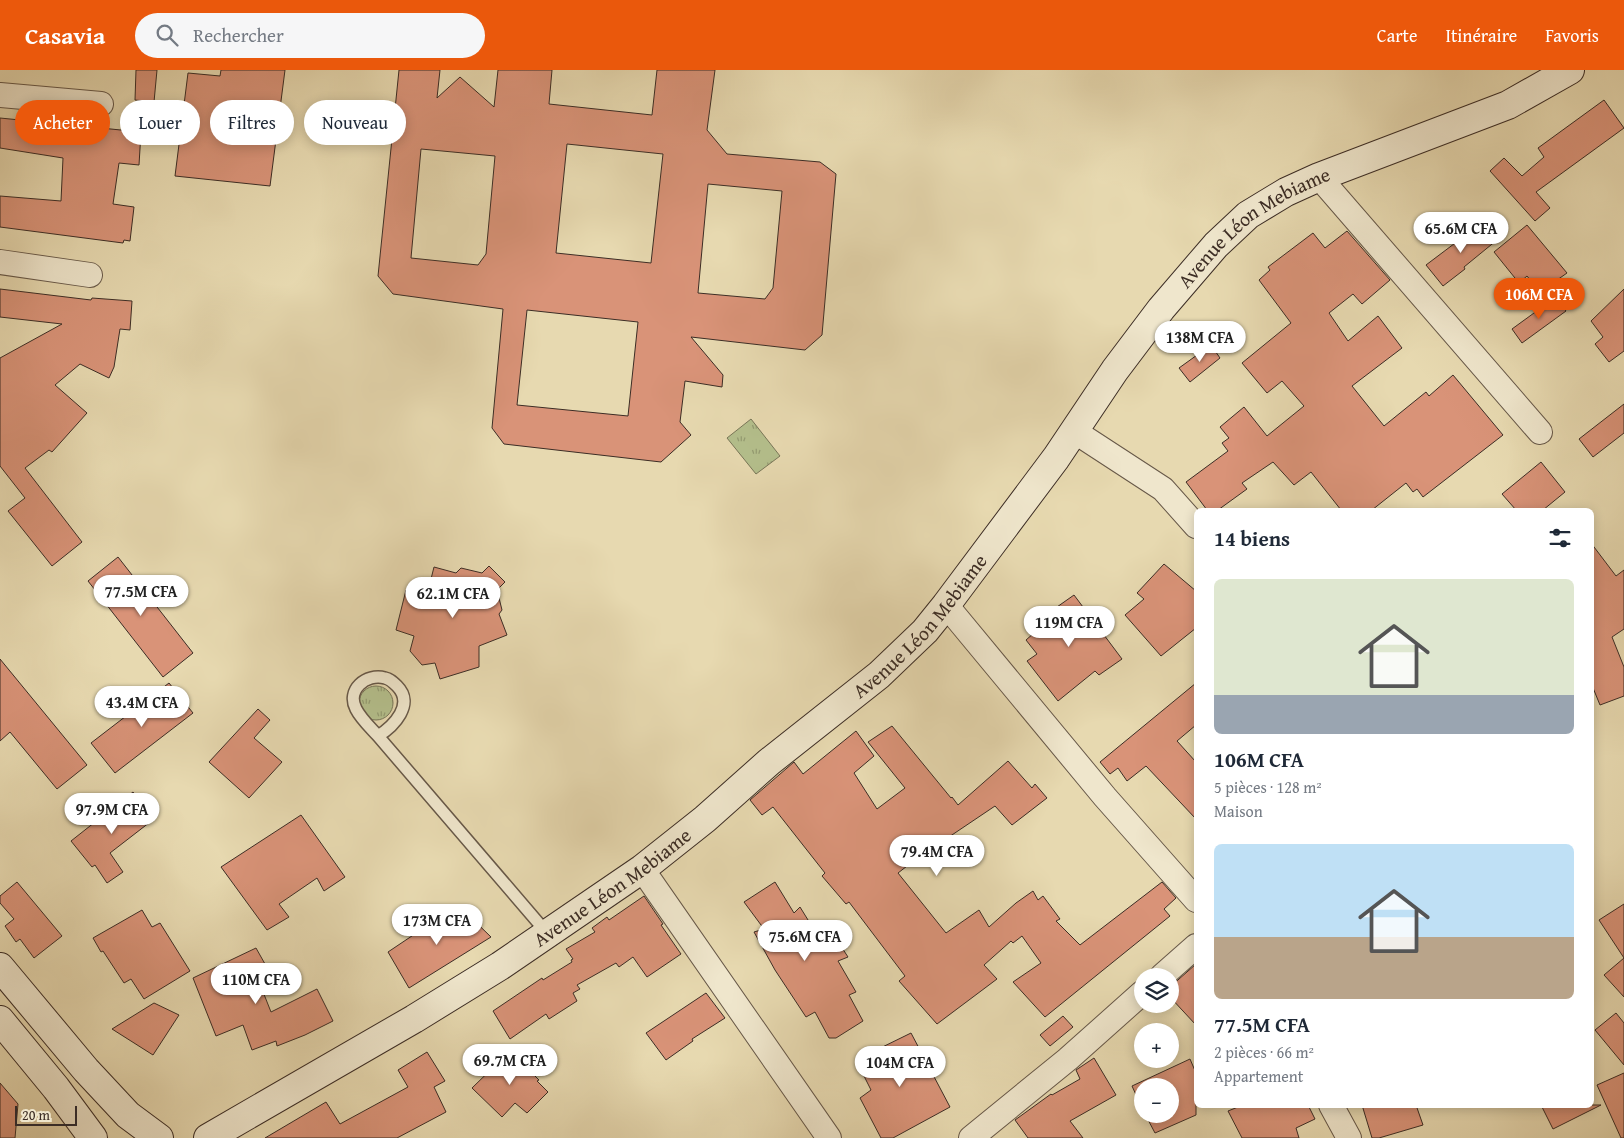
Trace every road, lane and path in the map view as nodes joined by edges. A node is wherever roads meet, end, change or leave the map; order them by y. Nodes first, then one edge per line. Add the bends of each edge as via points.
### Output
1 (1570, 70) edge
2 (0, 95) edge
3 (56, 100) edge
4 (1319, 177) junction
5 (0, 262) edge
6 (90, 275) dead end
7 (1074, 431) junction
8 (1540, 432) dead end
9 (1194, 524) edge
10 (946, 605) junction
11 (378, 736) junction
12 (642, 869) junction
13 (1194, 898) edge
14 (547, 933) junction
15 (1194, 948) edge
16 (0, 967) edge
17 (1171, 968) edge
18 (1134, 1001) edge
19 (0, 1020) edge
20 (1333, 1108) edge
21 (84, 1133) edge
22 (159, 1138) edge
23 (208, 1138) edge
24 (829, 1138) edge
25 (971, 1138) edge
26 (1349, 1138) edge

1 - 4 street, Avenue Léon Mebiame via 1508,105
2 - 3 street
4 - 7 street, Avenue Léon Mebiame via 1248,215 1216,244 1161,309
4 - 8 street
5 - 6 street
7 - 9 street via 1164,489
7 - 10 street, Avenue Léon Mebiame
10 - 12 street, Avenue Léon Mebiame via 925,631 879,675
10 - 13 street via 1105,797
11 - 11 lane via 403,710 404,698 391,680 377,677 362,682 352,694 355,708
11 - 14 lane
12 - 14 street, Avenue Léon Mebiame
12 - 24 street
14 - 23 street, Avenue Léon Mebiame via 414,1019
15 - 17 street
16 - 22 street via 92,1077 128,1115
18 - 25 street
19 - 21 street
20 - 26 street

